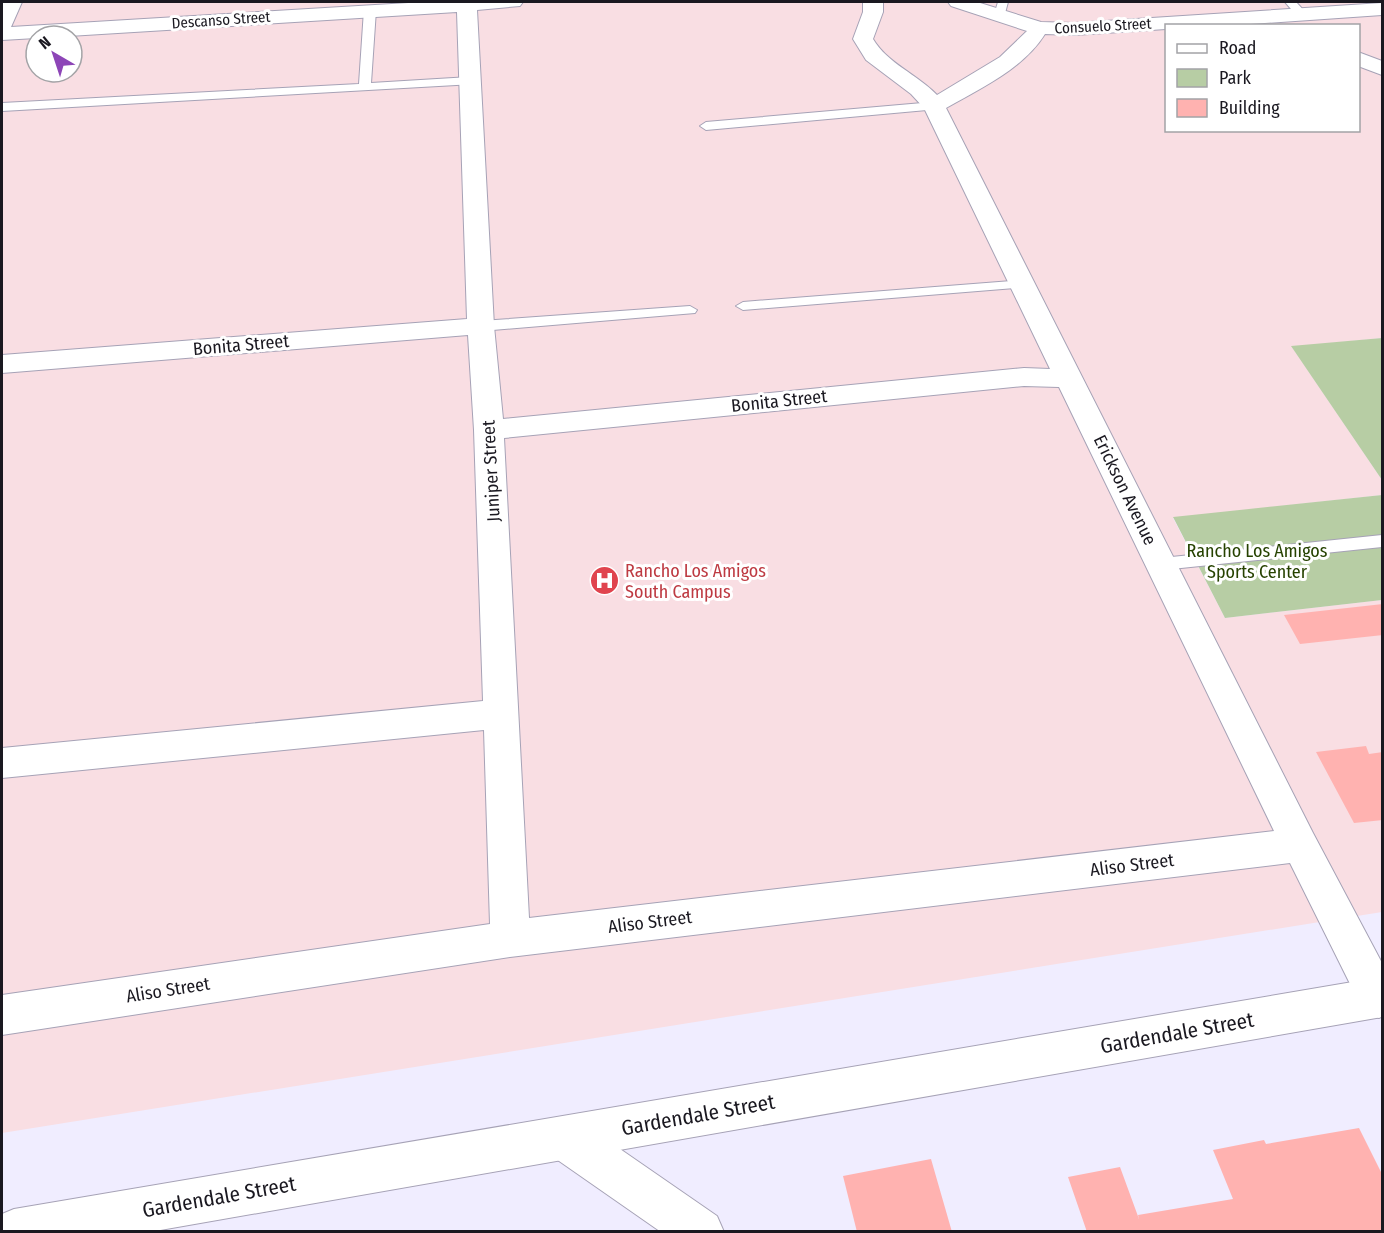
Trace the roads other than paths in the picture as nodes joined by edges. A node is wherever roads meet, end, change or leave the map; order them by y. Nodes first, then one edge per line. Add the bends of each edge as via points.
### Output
1 (12, 2) edge
2 (513, 2) edge
3 (873, 2) edge
4 (958, 2) edge
5 (467, 4) junction
6 (1002, 8) edge
7 (1383, 9) edge
8 (370, 10) junction
9 (1294, 14) edge
10 (2, 26) edge
11 (1039, 28) junction
12 (2, 34) edge
13 (1360, 58) edge
14 (1383, 69) edge
15 (470, 81) junction
16 (365, 87) junction
17 (934, 106) junction
18 (2, 107) edge
19 (706, 126) dead end
20 (1023, 284) junction
21 (744, 306) dead end
22 (690, 310) dead end
23 (482, 326) junction
24 (2, 364) edge
25 (1069, 378) junction
26 (489, 430) junction
27 (1383, 541) edge
28 (1161, 564) junction
29 (501, 714) junction
30 (2, 763) edge
31 (1300, 845) junction
32 (510, 939) junction
33 (1381, 998) edge
34 (2, 1015) edge
35 (565, 1138) junction
36 (14, 1232) edge
37 (701, 1232) edge

1 - 10 street
2 - 5 street, Descanso Street
3 - 17 street, Erickson Avenue via 862,39 873,56 919,89
4 - 6 street, Consuelo Street
5 - 8 street, Descanso Street
5 - 15 street, Juniper Street
6 - 11 street, Consuelo Street
7 - 9 street
8 - 12 street, Descanso Street
8 - 16 lane
9 - 11 street, Consuelo Street
11 - 17 street, Consuelo Street via 1034,40 1014,56
13 - 14 street
15 - 16 lane
15 - 23 street, Juniper Street
16 - 18 lane
17 - 19 lane
17 - 20 street, Erickson Avenue
20 - 21 lane
20 - 25 street, Erickson Avenue
22 - 23 lane
23 - 24 street, Bonita Street
23 - 26 street, Juniper Street
25 - 26 street, Bonita Street via 1024,377
25 - 28 street, Erickson Avenue
26 - 29 street, Juniper Street
27 - 28 lane
28 - 31 street, Erickson Avenue
29 - 30 street
29 - 32 street, Juniper Street
31 - 32 street, Aliso Street
31 - 33 street, Erickson Avenue
32 - 34 street, Aliso Street
33 - 35 street, Gardendale Street
35 - 36 street, Gardendale Street
35 - 37 street

